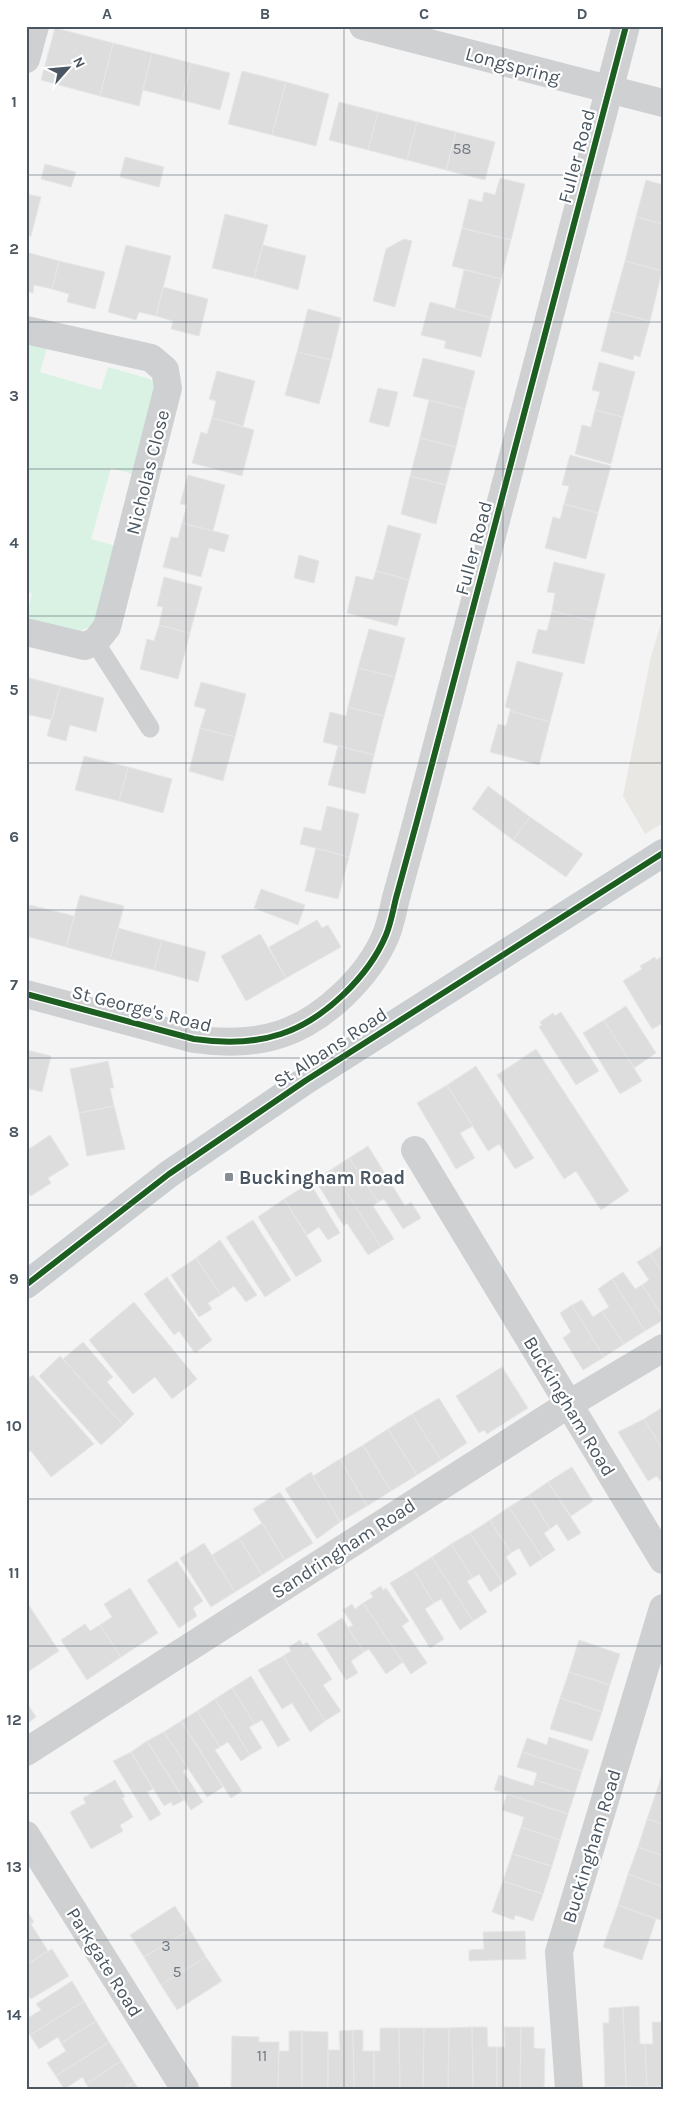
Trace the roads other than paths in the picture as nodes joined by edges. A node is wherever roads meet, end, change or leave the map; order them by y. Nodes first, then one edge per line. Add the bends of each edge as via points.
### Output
1 (35, 26) edge
2 (363, 26) edge
3 (626, 26) edge
4 (26, 59) edge
5 (608, 90) junction
6 (663, 103) edge
7 (26, 330) edge
8 (26, 632) edge
9 (95, 642) junction
10 (150, 728) dead end
11 (663, 853) edge
12 (26, 994) edge
13 (282, 1034) joint
14 (415, 1150) dead end
15 (26, 1285) edge
16 (663, 1348) edge
17 (569, 1404) junction
18 (663, 1560) edge
19 (663, 1608) edge
20 (26, 1752) edge
21 (26, 1835) edge
22 (184, 2089) edge
23 (570, 2089) edge

1 - 4 street
2 - 5 street, Longspring
3 - 5 street, Fuller Road
5 - 6 street, Longspring
5 - 13 street, Fuller Road via 387,933 376,957 344,996
7 - 9 street, Nicholas Close via 152,358 165,370 168,388 108,627
8 - 9 street via 84,646
9 - 10 lane
11 - 15 main road, St Albans Road via 305,1081 170,1174
12 - 13 street, St George's Road via 194,1039 217,1042
14 - 17 street, Buckingham Road
16 - 17 street, Sandringham Road
17 - 18 street, Buckingham Road
17 - 20 street, Sandringham Road
19 - 23 street, Buckingham Road via 559,1952
21 - 22 street, Parkgate Road

